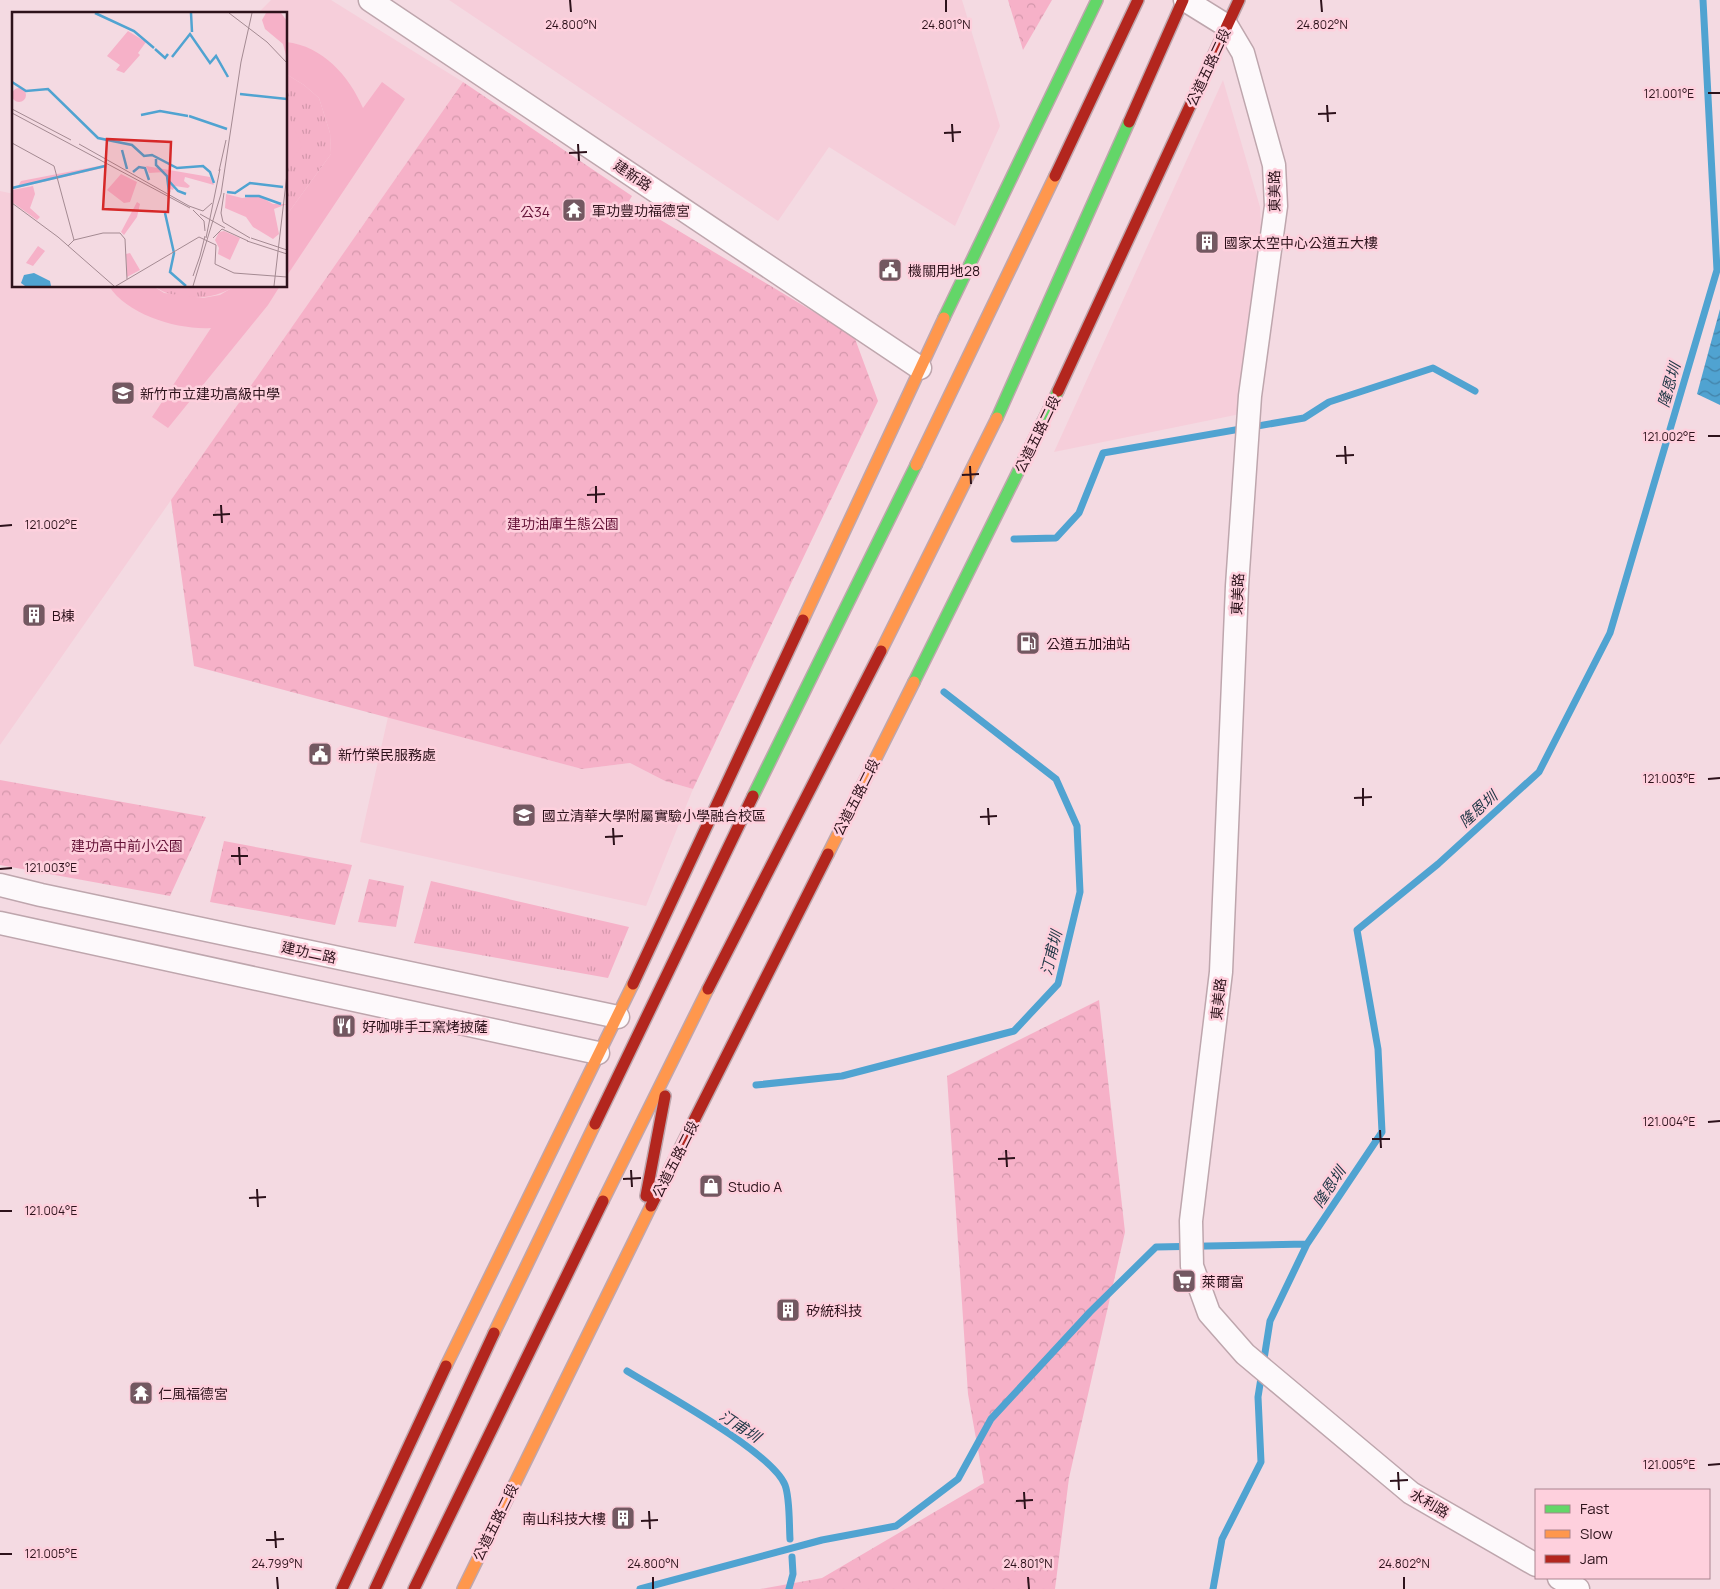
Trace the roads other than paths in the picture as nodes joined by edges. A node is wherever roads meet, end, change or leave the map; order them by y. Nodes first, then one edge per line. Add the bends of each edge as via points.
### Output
1 (370, 0) edge
2 (1097, 0) edge
3 (1138, 0) edge
4 (1184, 0) edge
5 (1239, 0) edge
6 (1227, 26) junction
7 (920, 368) junction
8 (0, 885) edge
9 (0, 923) edge
10 (618, 1017) junction
11 (598, 1053) junction
12 (671, 1062) junction
13 (640, 1230) junction
14 (1245, 1354) joint
15 (1535, 1564) edge
16 (1560, 1579) edge
17 (342, 1589) edge
18 (375, 1589) edge
19 (414, 1589) edge
20 (463, 1589) edge
21 (1578, 1589) edge

1 - 7 street, 建新路
2 - 7 street
3 - 18 street via 955,387 806,685 478,1366
4 - 6 street, 東美路
4 - 12 street via 1010,392
5 - 6 street, 公道五路二段
6 - 13 street, 公道五路二段 via 1042,426
6 - 14 street, 東美路 via 1243,53 1274,165 1276,206 1248,428 1237,586 1221,972 1191,1221 1192,1266 1209,1313
7 - 10 street
8 - 10 street, 建功二路
9 - 11 street
10 - 11 street
11 - 17 street
12 - 13 street
12 - 19 street
13 - 20 street, 公道五路二段
14 - 15 street, 水利路 via 1412,1493
16 - 21 street

